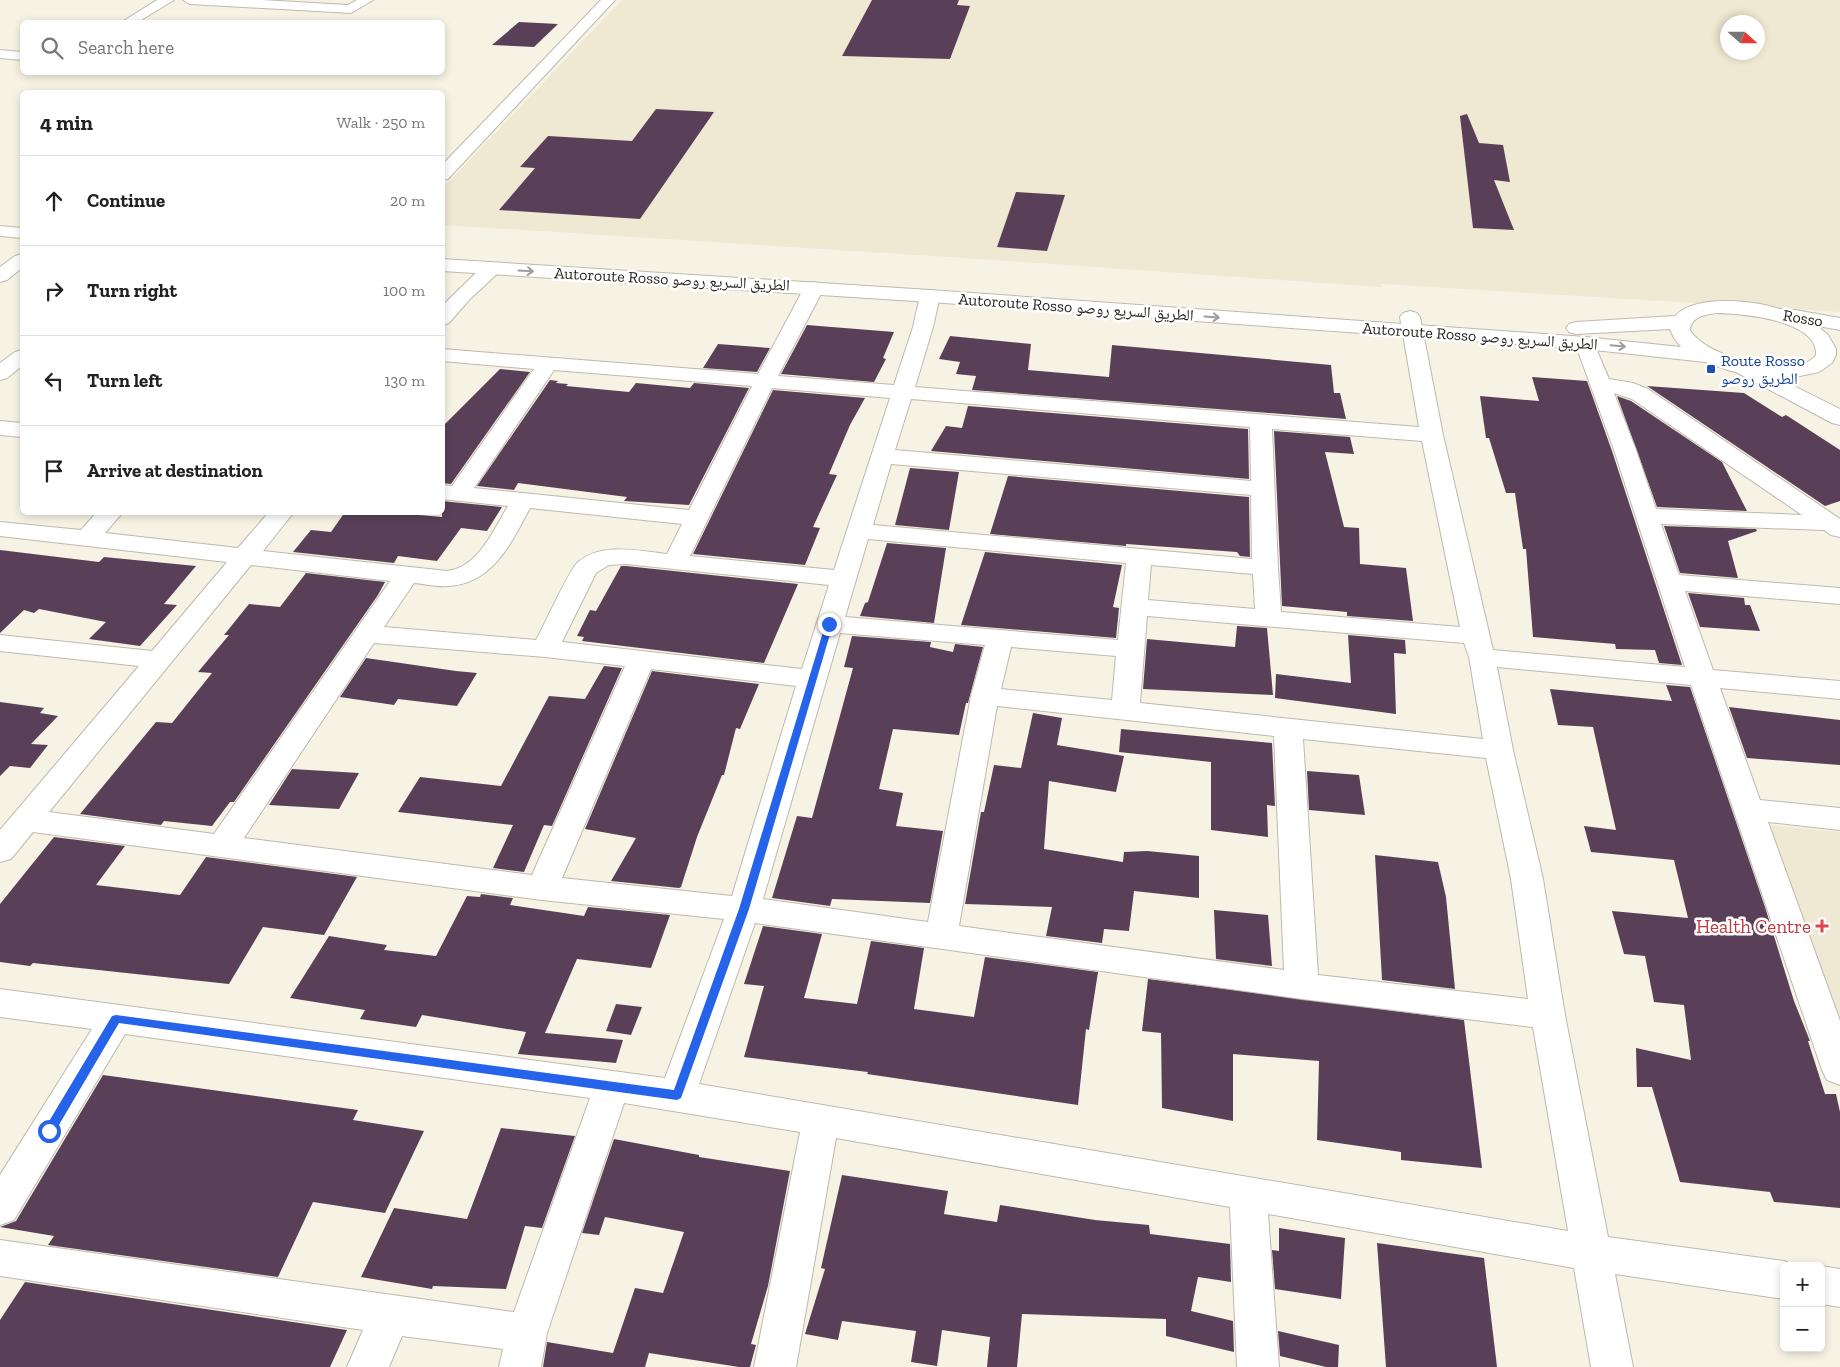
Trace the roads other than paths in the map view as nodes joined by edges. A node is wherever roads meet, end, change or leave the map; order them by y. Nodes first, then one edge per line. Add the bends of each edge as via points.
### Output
1 (167, 0) edge
2 (190, 0) edge
3 (366, 0) edge
4 (608, 0) edge
5 (133, 20) edge
6 (0, 54) edge
7 (20, 56) edge
8 (445, 172) edge
9 (0, 220) edge
10 (20, 222) edge
11 (0, 231) edge
12 (20, 233) edge
13 (445, 251) edge
14 (20, 261) edge
15 (445, 265) edge
16 (491, 269) junction
17 (0, 276) edge
18 (814, 288) junction
19 (930, 296) junction
20 (1766, 312) junction
21 (445, 316) edge
22 (1680, 322) junction
23 (1411, 324) junction
24 (1840, 324) edge
25 (1585, 343) junction
26 (445, 355) edge
27 (1708, 356) junction
28 (548, 364) junction
29 (1840, 364) edge
30 (1818, 365) junction
31 (1741, 367) junction
32 (1797, 371) junction
33 (765, 380) junction
34 (1600, 384) junction
35 (902, 392) junction
36 (1840, 418) edge
37 (1261, 422) junction
38 (0, 428) edge
39 (20, 430) edge
40 (1432, 435) junction
41 (882, 456) junction
42 (1263, 489) junction
43 (450, 492) edge
44 (522, 500) junction
45 (108, 515) edge
46 (280, 515) edge
47 (1646, 516) junction
48 (698, 518) junction
49 (1836, 524) edge
50 (0, 529) edge
51 (858, 532) junction
52 (88, 537) junction
53 (246, 557) junction
54 (1139, 557) junction
55 (675, 562) junction
56 (1265, 568) junction
57 (406, 576) junction
58 (843, 579) junction
59 (1669, 582) junction
60 (1840, 596) edge
61 (1134, 607) junction
62 (1269, 618) junction
63 (829, 624) junction
64 (366, 634) junction
65 (1000, 638) junction
66 (0, 643) edge
67 (1478, 646) junction
68 (545, 649) junction
69 (1130, 649) junction
70 (158, 660) junction
71 (641, 660) junction
72 (1702, 677) junction
73 (812, 679) junction
74 (1840, 690) edge
75 (985, 696) junction
76 (1125, 710) junction
77 (1288, 727) junction
78 (1499, 750) junction
79 (1749, 809) junction
80 (1840, 819) edge
81 (25, 820) junction
82 (221, 847) junction
83 (0, 851) edge
84 (542, 888) junction
85 (744, 909) junction
86 (941, 937) junction
87 (1302, 986) junction
88 (0, 1003) edge
89 (1548, 1015) junction
90 (116, 1019) junction
91 (1838, 1058) edge
92 (612, 1086) junction
93 (677, 1095) junction
94 (821, 1120) junction
95 (1248, 1195) junction
96 (0, 1208) edge
97 (1592, 1253) junction
98 (0, 1258) edge
99 (1780, 1279) edge
100 (1825, 1286) edge
101 (1840, 1288) edge
102 (390, 1316) junction
103 (524, 1350) edge
104 (368, 1367) edge
105 (775, 1367) edge
106 (1258, 1367) edge
107 (1612, 1367) edge

1 - 5 main road
2 - 3 main road via 352,9
4 - 8 main road
6 - 7 main road
9 - 10 main road
11 - 12 main road
13 - 23 main road, Autoroute Rosso الطريق السريع روصو via 937,283
14 - 17 main road
15 - 16 main road, Autoroute Rosso الطريق السريع روصو
16 -> 18 main road, Autoroute Rosso الطريق السريع روصو
16 - 21 main road
18 - 19 main road, Autoroute Rosso الطريق السريع روصو
18 - 33 main road
19 -> 23 main road, Autoroute Rosso الطريق السريع روصو
19 - 35 main road
20 - 22 main road via 1716,307 1696,310
20 - 24 main road, Rosso
20 - 30 main road via 1797,323 1819,337 1826,353
22 - 23 main road, Autoroute Rosso الطريق السريع روصو via 1564,328
22 - 27 main road via 1684,339
23 - 25 main road, Autoroute Rosso الطريق السريع روصو
23 - 40 main road
25 -> 27 main road, Autoroute Rosso الطريق السريع روصو
25 - 34 main road
26 - 28 main road
27 - 31 main road
28 - 33 main road
28 - 43 main road
29 - 30 main road
30 - 32 main road
31 - 32 main road via 1770,372
31 - 36 main road
32 - 36 main road
33 - 35 main road
33 - 48 main road
34 - 47 main road
34 - 49 main road via 1640,394
35 - 37 main road
35 - 41 main road
37 - 40 main road
37 - 42 main road
38 - 39 main road
40 - 67 main road
41 - 42 main road
41 - 51 main road
42 - 56 main road
43 - 44 main road
44 - 48 main road
44 - 57 main road via 480,567 447,580
45 - 52 main road
46 - 53 main road
47 - 49 main road
47 - 59 main road
48 - 55 main road
50 - 52 main road
51 - 54 main road
51 - 58 main road
52 - 53 main road
53 - 57 main road
53 - 70 main road
54 - 56 main road
54 - 61 main road
55 - 58 main road
55 - 68 main road via 604,558 586,568
56 - 62 main road
57 - 64 main road
58 - 63 main road
59 - 60 main road
59 - 72 main road
61 - 62 main road
61 - 69 main road
62 - 67 main road
63 - 65 main road
63 - 73 main road
64 - 68 main road
64 - 82 main road
65 - 69 main road
65 - 75 main road
66 - 70 main road
67 - 72 main road
67 - 78 main road
68 - 71 main road
69 - 76 main road
70 - 81 main road
71 - 73 main road
71 - 84 main road
72 - 74 main road
72 - 79 main road
73 - 85 main road
75 - 76 main road
75 - 86 main road
76 - 77 main road
77 - 78 main road
77 - 87 main road
78 - 89 main road via 1527,880
79 - 80 main road
79 - 91 main road
81 - 82 main road
81 - 83 main road
82 - 84 main road
84 - 85 main road
85 - 86 main road
85 - 93 main road
86 - 87 main road
87 - 89 main road
88 - 90 main road
89 - 97 main road
90 - 92 main road
90 - 96 main road
92 - 93 main road
92 - 103 main road
93 - 94 main road
94 - 95 main road
94 - 105 main road
95 - 97 main road
95 - 106 main road
97 - 99 main road
97 - 107 main road
98 - 102 main road
100 - 101 main road
102 - 103 main road
102 - 104 main road

